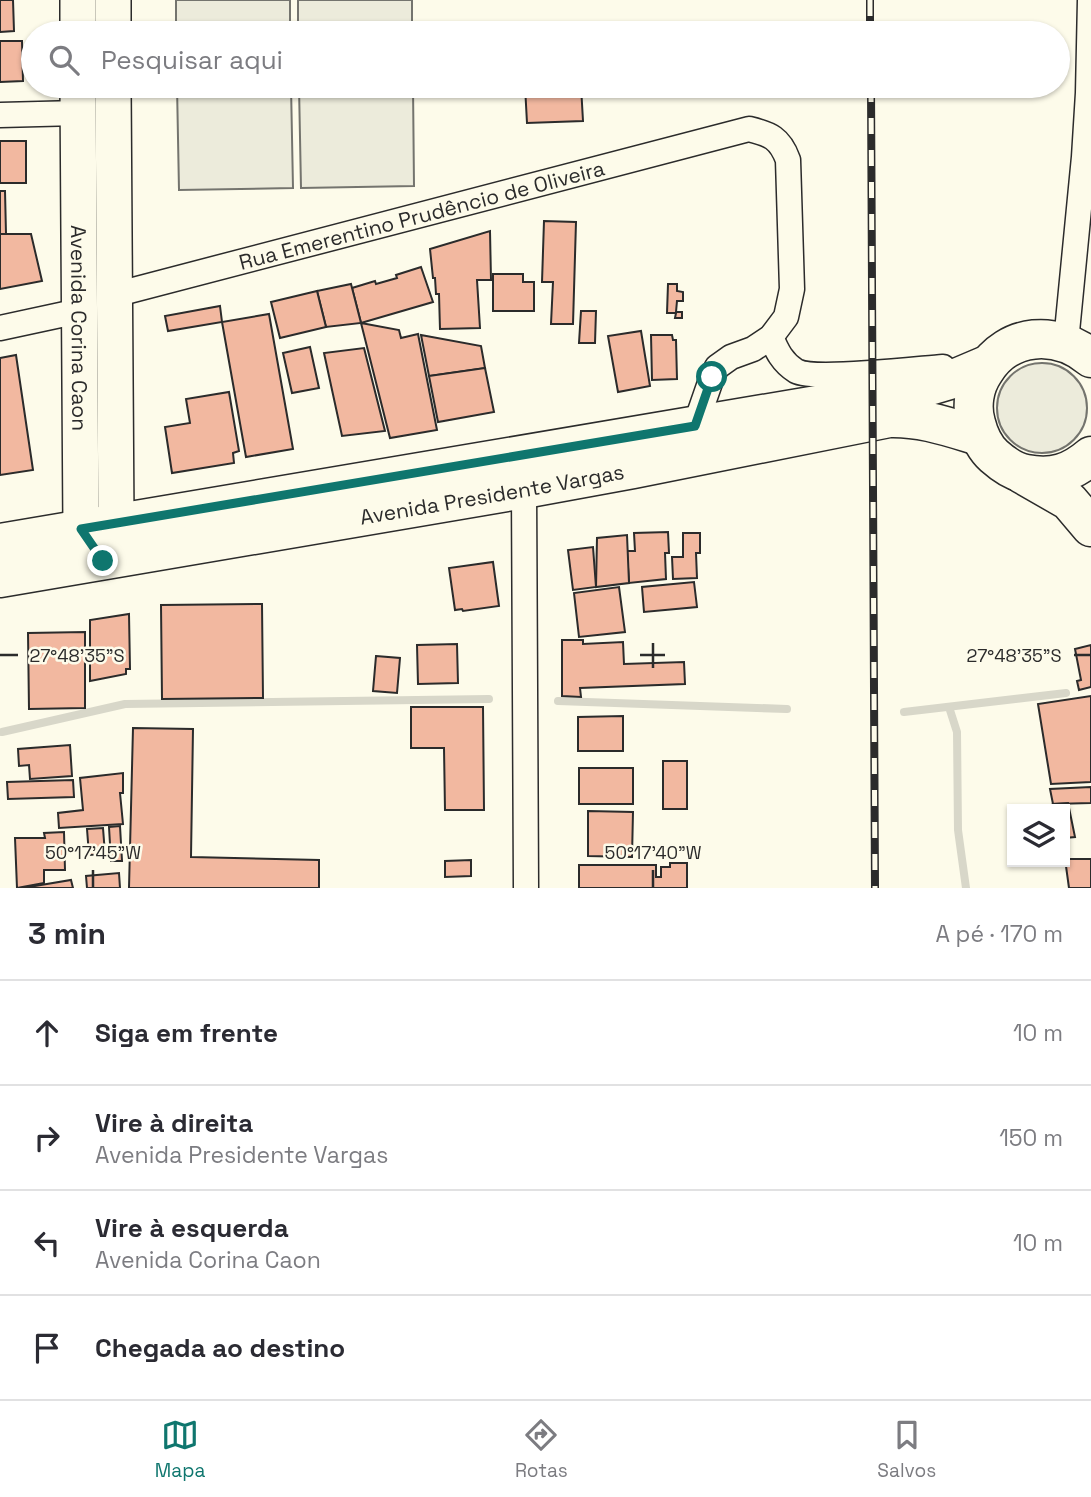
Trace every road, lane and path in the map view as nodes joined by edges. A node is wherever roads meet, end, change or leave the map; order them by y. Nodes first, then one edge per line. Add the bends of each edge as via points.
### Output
1 (78, 0) edge
2 (113, 0) edge
3 (1090, 0) edge
4 (78, 21) edge
5 (113, 21) edge
6 (113, 98) edge
7 (78, 100) edge
8 (0, 115) edge
9 (114, 295) junction
10 (79, 311) junction
11 (0, 328) edge
12 (771, 337) junction
13 (1085, 354) edge
14 (989, 363) junction
15 (695, 426) junction
16 (979, 436) junction
17 (1091, 456) edge
18 (1020, 473) junction
19 (524, 489) junction
20 (98, 526) junction
21 (1091, 527) edge
22 (0, 543) edge
23 (103, 561) junction
24 (0, 578) edge
25 (526, 888) edge

1 - 4 main road
2 - 5 main road
3 - 13 street via 1084,157
6 - 9 main road, Avenida Corina Caon
7 - 8 street
7 - 10 main road, Avenida Corina Caon
9 - 12 street, Rua Emerentino Prudêncio de Oliveira via 749,129 766,133 783,145 788,160 792,289 786,317
9 - 20 main road, Avenida Corina Caon
10 - 11 street
10 - 20 main road, Avenida Corina Caon
12 - 14 street via 781,359 799,373
12 - 15 street via 717,367
13 - 14 main road, Avenida Presidente Vargas via 1045,338 1024,340
14 - 15 main road, Avenida Presidente Vargas via 929,386
14 - 16 main road via 974,398
15 - 20 main road, Avenida Presidente Vargas
16 - 18 main road via 989,452
16 - 19 main road, Avenida Presidente Vargas via 929,421 888,418
17 - 18 main road via 1060,474
18 - 21 main road via 1069,501
19 - 23 main road, Avenida Presidente Vargas
19 - 25 street
20 - 22 main road, Avenida Presidente Vargas
20 - 23 main road
23 - 24 main road, Avenida Presidente Vargas

